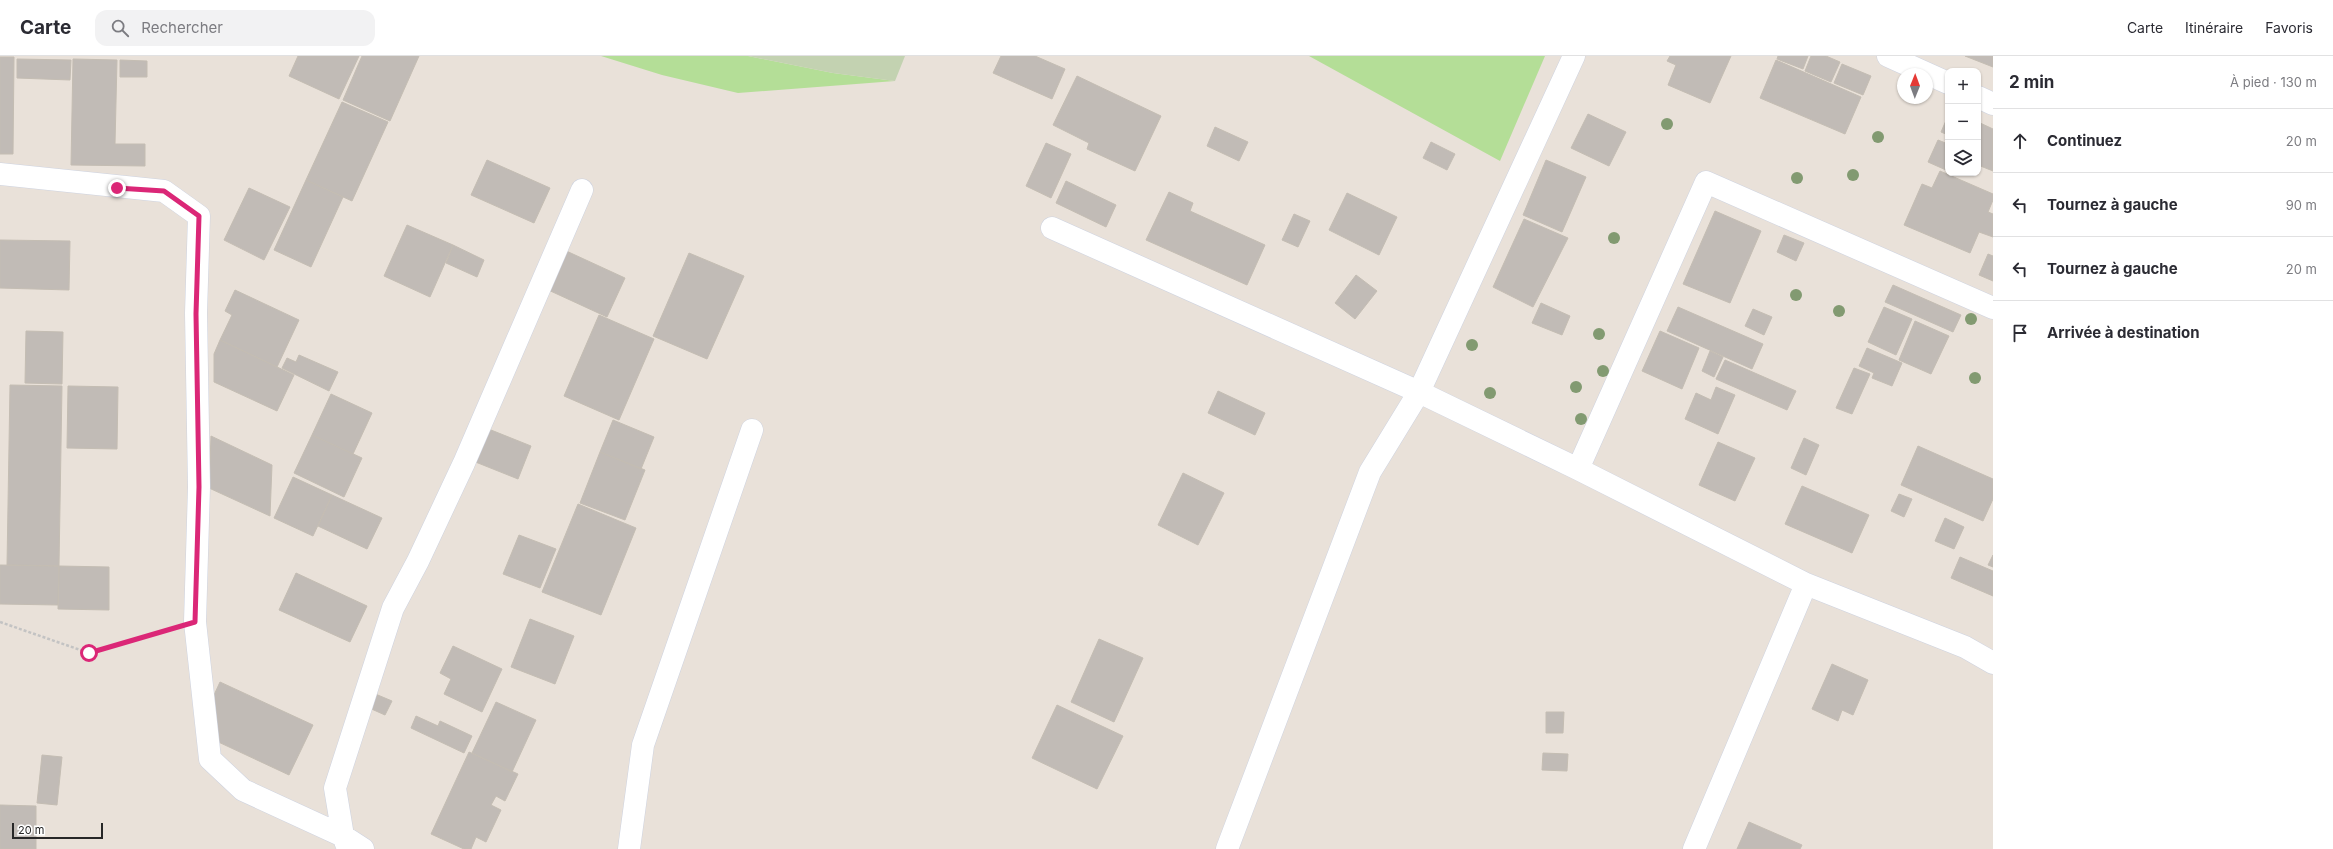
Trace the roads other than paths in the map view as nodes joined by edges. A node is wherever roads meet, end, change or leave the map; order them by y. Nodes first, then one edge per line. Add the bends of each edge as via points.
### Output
1 (1574, 56) edge
2 (1888, 56) edge
3 (1945, 82) edge
4 (1981, 98) edge
5 (1993, 104) edge
6 (0, 174) edge
7 (582, 190) dead end
8 (1052, 228) dead end
9 (1993, 308) edge
10 (1419, 392) junction
11 (752, 430) dead end
12 (1578, 469) junction
13 (1806, 584) junction
14 (1993, 663) edge
15 (346, 842) edge
16 (363, 849) edge
17 (629, 849) edge
18 (1227, 849) edge
19 (1694, 849) edge

1 - 10 street
2 - 3 street
4 - 5 street
6 - 15 street via 164,191 199,216 196,314 199,487 195,622 210,759 243,790
7 - 15 street via 464,463 393,608 335,788
8 - 10 street
9 - 12 street via 1706,182
10 - 12 street
10 - 18 street via 1370,472
11 - 17 street via 643,745
12 - 13 street
13 - 14 street via 1965,647
13 - 19 street
15 - 16 street

